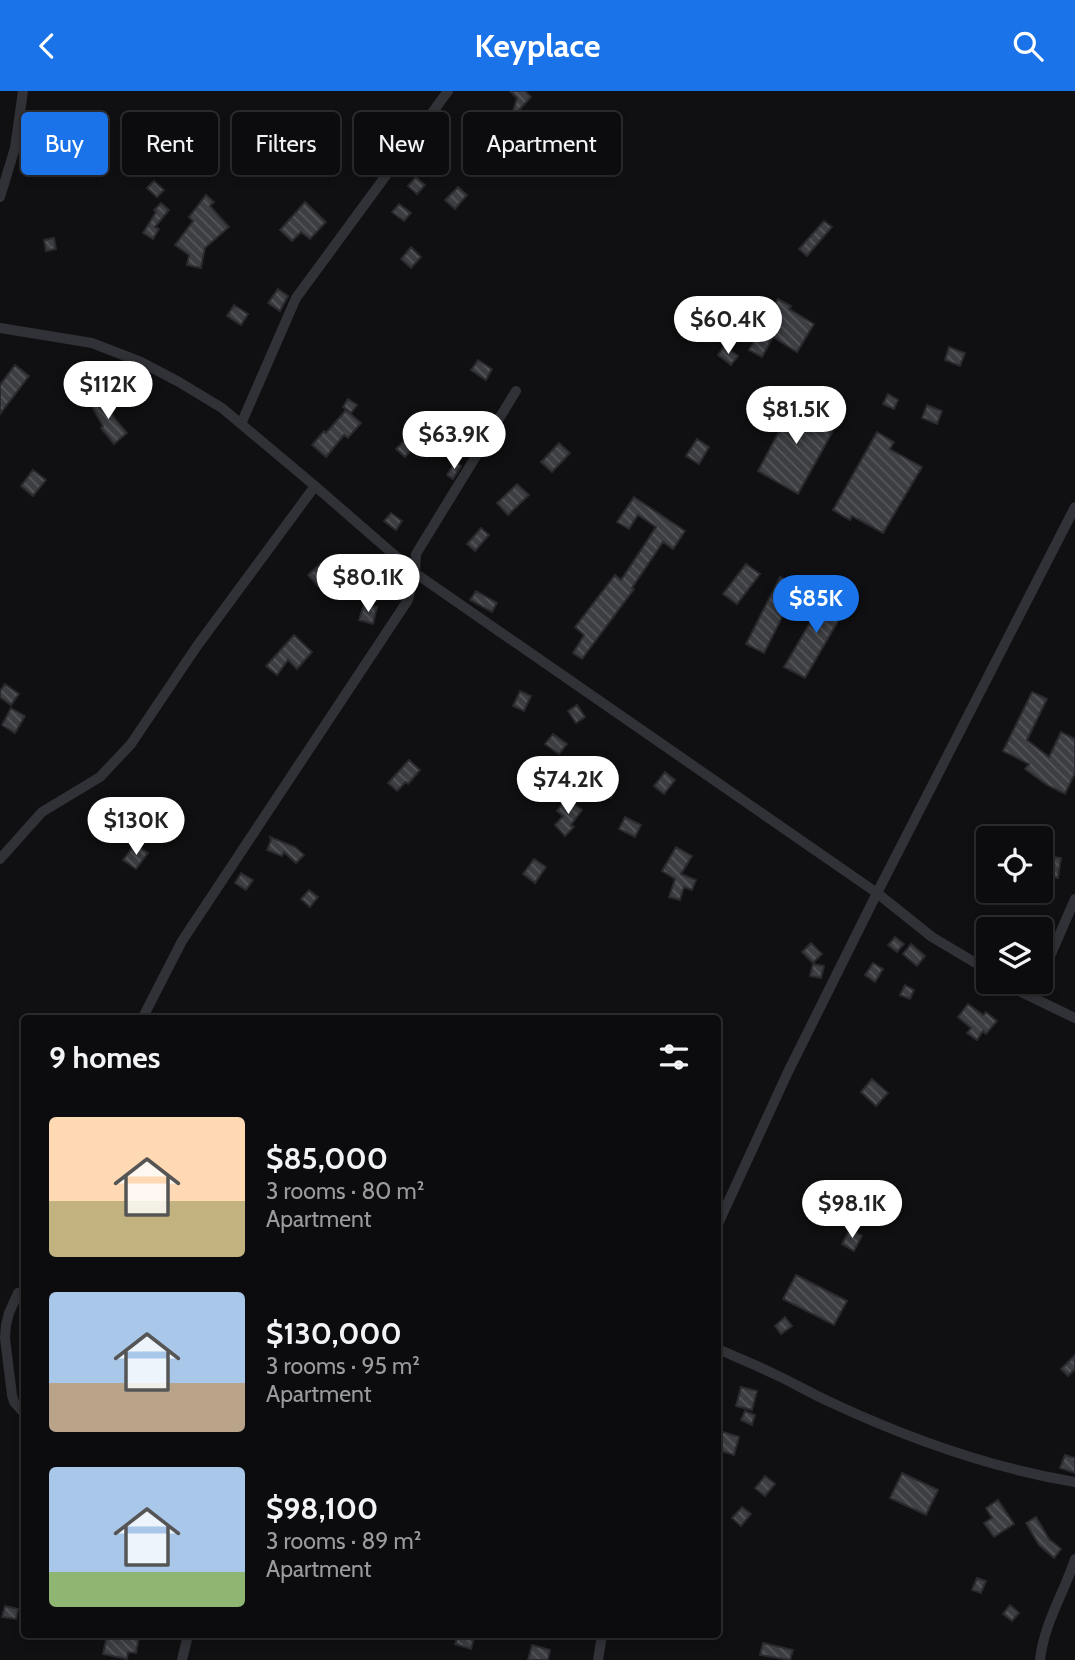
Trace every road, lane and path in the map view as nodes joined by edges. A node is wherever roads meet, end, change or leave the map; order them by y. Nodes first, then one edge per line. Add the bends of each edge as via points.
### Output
1 (23, 91) edge
2 (448, 91) edge
3 (0, 197) edge
4 (0, 328) edge
5 (516, 391) dead end
6 (241, 424) junction
7 (315, 486) junction
8 (1075, 507) edge
9 (415, 573) junction
10 (0, 859) edge
11 (877, 893) junction
12 (1075, 899) edge
13 (1053, 950) edge
14 (976, 963) edge
15 (1025, 994) edge
16 (1034, 994) edge
17 (1032, 998) junction
18 (144, 1015) edge
19 (1075, 1019) edge
20 (721, 1217) edge
21 (18, 1293) dead end
22 (721, 1350) edge
23 (21, 1410) edge
24 (1075, 1482) edge
25 (1075, 1559) edge
26 (187, 1638) edge
27 (602, 1638) edge
28 (182, 1660) edge
29 (598, 1660) edge
30 (1040, 1660) edge

1 - 3 street via 15,148
2 - 6 street via 296,298
4 - 6 street via 92,343 141,362 211,401
5 - 9 street via 416,555
6 - 7 street
7 - 9 street
7 - 10 street via 131,744 100,777 42,813
8 - 11 street
9 - 11 street
9 - 18 street via 408,600 182,941
11 - 14 street via 932,937
11 - 20 street
12 - 13 street
15 - 17 street
16 - 17 street
17 - 19 street
21 - 23 street via 5,1338 12,1395
22 - 24 street via 830,1402 975,1459
25 - 30 street via 1043,1637
26 - 28 street
27 - 29 street

